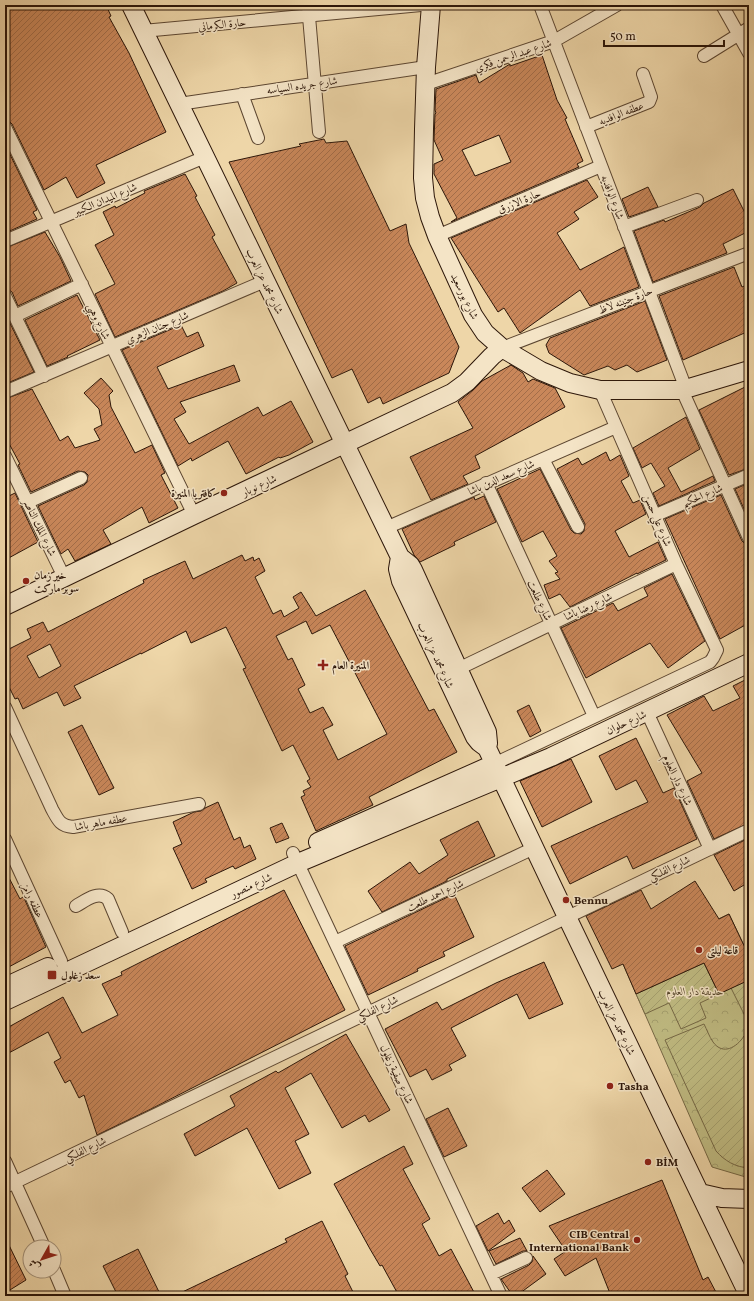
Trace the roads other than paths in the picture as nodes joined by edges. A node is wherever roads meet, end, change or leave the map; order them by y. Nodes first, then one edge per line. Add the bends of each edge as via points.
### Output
1 (131, 5) edge
2 (421, 5) edge
3 (431, 5) edge
4 (540, 5) edge
5 (617, 5) edge
6 (722, 5) edge
7 (308, 10) edge
8 (749, 28) edge
9 (144, 31) junction
10 (739, 35) junction
11 (554, 41) junction
12 (749, 53) edge
13 (704, 56) dead end
14 (643, 74) dead end
15 (426, 76) junction
16 (314, 84) junction
17 (242, 94) junction
18 (179, 104) junction
19 (5, 127) edge
20 (586, 127) junction
21 (319, 132) dead end
22 (258, 138) dead end
23 (205, 157) junction
24 (601, 166) junction
25 (697, 200) dead end
26 (52, 222) junction
27 (624, 227) junction
28 (437, 236) junction
29 (5, 241) edge
30 (749, 253) edge
31 (265, 281) junction
32 (82, 284) junction
33 (649, 291) junction
34 (5, 296) edge
35 (14, 316) junction
36 (112, 346) junction
37 (502, 348) junction
38 (749, 370) edge
39 (44, 376) junction
40 (600, 390) junction
41 (684, 390) junction
42 (5, 392) edge
43 (616, 427) junction
44 (345, 444) junction
45 (5, 456) edge
46 (542, 459) junction
47 (749, 475) edge
48 (81, 478) dead end
49 (486, 483) junction
50 (725, 485) junction
51 (28, 502) junction
52 (194, 515) junction
53 (656, 515) junction
54 (578, 527) dead end
55 (386, 528) junction
56 (749, 538) edge
57 (400, 557) junction
58 (676, 564) junction
59 (64, 577) junction
60 (5, 606) edge
61 (551, 623) junction
62 (749, 663) edge
63 (458, 669) junction
64 (5, 707) edge
65 (647, 712) junction
66 (594, 716) junction
67 (494, 763) junction
68 (199, 804) dead end
69 (749, 830) edge
70 (5, 839) edge
71 (534, 848) junction
72 (710, 849) junction
73 (296, 858) junction
74 (76, 906) dead end
75 (567, 917) junction
76 (122, 932) junction
77 (335, 942) junction
78 (61, 961) junction
79 (5, 987) edge
80 (5, 1001) edge
81 (368, 1012) junction
82 (5, 1161) edge
83 (10, 1185) edge
84 (700, 1193) junction
85 (749, 1199) edge
86 (40, 1239) edge
87 (526, 1258) dead end
88 (491, 1274) junction
89 (58, 1279) edge
90 (65, 1296) edge
91 (501, 1296) edge
92 (749, 1296) edge

1 - 9 street, شارع محمد عز العرب
2 - 7 street, حارة الكرماني
3 - 15 street, شارع بورسعيد
4 - 11 street, شارع الوافديه
5 - 11 street, شارع عبد الرحمن فكري
6 - 10 street
7 - 9 street, حارة الكرماني
7 - 16 street
8 - 10 street
9 - 18 street, شارع محمد عز العرب
10 - 12 street
10 - 13 street
11 - 15 street, شارع عبد الرحمن فكري
11 - 20 street, شارع الوافديه
14 - 20 street, عطفه الوافديه via 651,97 649,102
15 - 16 street, شارع جريده السياسه
15 - 28 street, شارع بورسعيد via 423,178 425,198
16 - 17 street, شارع جريده السياسه
16 - 21 street
17 - 18 street, شارع جريده السياسه
17 - 22 street
18 - 23 street, شارع محمد عز العرب
19 - 26 street, شارع وهبي
20 - 24 street, شارع الوافديه
23 - 26 street, شارع الميدان الكبير
23 - 31 street, شارع محمد عز العرب
24 - 27 street, شارع الوافديه
24 - 28 street, حارة الازرق
25 - 27 street
26 - 29 street, شارع الميدان الكبير
26 - 32 street, شارع وهبي
27 - 33 street, شارع الوافديه
28 - 37 street, شارع بورسعيد via 472,315 485,333
30 - 33 street, حارة جنينه لاظ
31 - 36 street, شارع جنان الزهري
31 - 44 street, شارع محمد عز العرب
32 - 35 street
32 - 36 street, شارع وهبي
33 - 37 street, حارة جنينه لاظ
33 - 41 street, شارع الوافديه
34 - 35 street
35 - 39 street
36 - 39 street, شارع جنان الزهري
36 - 52 street, شارع وهبي
37 - 40 street, شارع بورسعيد via 541,371 570,383
37 - 44 street, شارع نوبار via 452,393
38 - 41 street, شارع بورسعيد
39 - 42 street, شارع جنان الزهري
40 - 41 street, شارع بورسعيد
40 - 43 street, شارع علي حسن
41 - 50 street, شارع الوافديه
43 - 46 street, شارع سعد الدين باشا
43 - 53 street, شارع علي حسن
44 - 52 street, شارع نوبار
44 - 55 street, شارع محمد عز العرب
45 - 51 street, شارع الملك الناصر
46 - 49 street, شارع سعد الدين باشا
46 - 54 street
47 - 50 street, شارع الحكيم
48 - 51 street
49 - 55 street, شارع سعد الدين باشا
49 - 61 street, شارع طلعت
50 - 53 street, شارع الحكيم
50 - 56 street, شارع الوافديه
51 - 59 street, شارع الملك الناصر
52 - 59 street, شارع نوبار
53 - 58 street, شارع علي حسن
55 - 57 street, شارع محمد عز العرب
57 - 63 street, شارع محمد عز العرب via 413,570
57 - 67 street, شارع محمد عز العرب via 398,569 401,581 475,737
58 - 61 street, شارع رضا باشا
58 - 66 street, شارع علي حسن via 716,650 713,658 710,662
59 - 60 street, شارع نوبار
61 - 63 street, شارع رضا باشا
61 - 66 street, شارع طلعت
62 - 65 street, شارع حلوان
63 - 67 street, شارع محمد عز العرب via 487,732
64 - 68 street, عطفه ماهر باشا via 52,809 65,826 73,828
65 - 67 street, شارع حلوان via 551,757
65 - 72 street, شارع دار العلوم
66 - 67 street
67 - 71 street, شارع محمد عز العرب
67 - 73 street, شارع منصور
69 - 72 street, شارع الفلكي
70 - 78 street, عطفه رامز
71 - 75 street, شارع محمد عز العرب
71 - 77 street, شارع احمد طلعت
72 - 75 street, شارع الفلكي
73 - 76 street, شارع منصور
73 - 77 street, شارع صفية زغلول
73 - 80 street, شارع منصور
74 - 76 street via 97,896 106,896
75 - 81 street, شارع الفلكي
75 - 84 street, شارع محمد عز العرب
76 - 78 street, شارع منصور
77 - 81 street, شارع صفية زغلول
78 - 79 street, شارع منصور
81 - 83 street, شارع الفلكي
81 - 88 street, شارع صفية زغلول
82 - 83 street
83 - 86 street
84 - 85 street via 722,1198
84 - 92 street, شارع محمد عز العرب
87 - 88 street
88 - 91 street, شارع صفية زغلول
89 - 90 street

